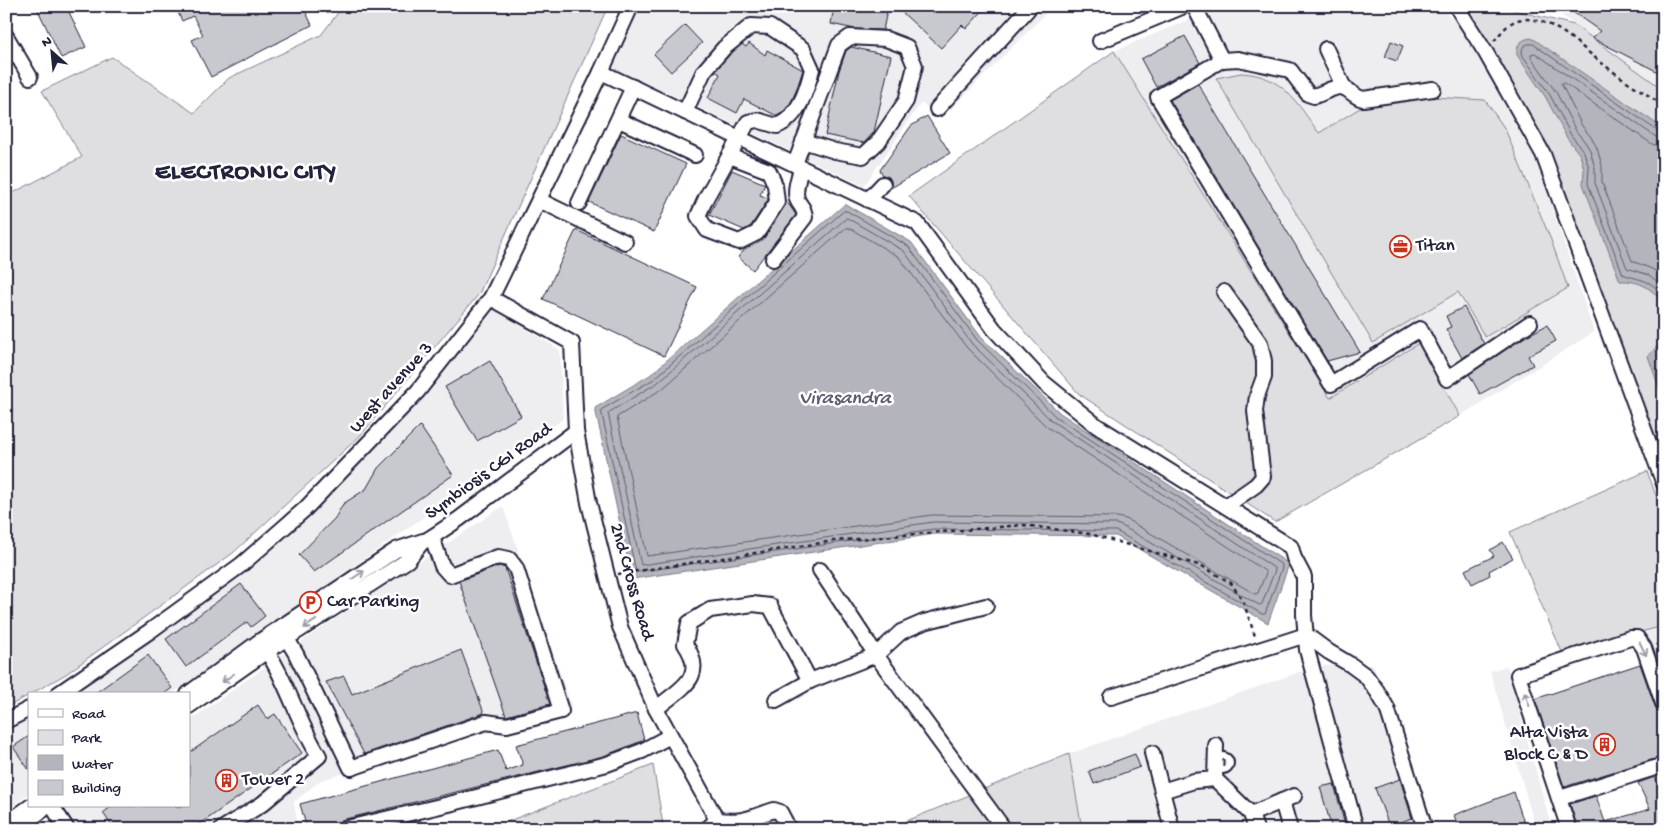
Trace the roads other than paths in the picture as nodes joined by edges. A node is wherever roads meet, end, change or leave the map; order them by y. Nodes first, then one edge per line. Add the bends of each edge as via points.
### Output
1 (631, 6) edge
2 (1024, 6) edge
3 (1184, 6) edge
4 (1194, 6) edge
5 (1456, 6) edge
6 (6, 36) edge
7 (1100, 42) dead end
8 (1326, 49) dead end
9 (1222, 60) junction
10 (601, 72) junction
11 (30, 76) dead end
12 (633, 87) junction
13 (1344, 88) junction
14 (1433, 89) dead end
15 (936, 109) dead end
16 (685, 112) junction
17 (619, 120) junction
18 (740, 138) junction
19 (804, 141) junction
20 (695, 154) dead end
21 (730, 156) junction
22 (798, 166) junction
23 (883, 184) dead end
24 (539, 200) junction
25 (868, 200) junction
26 (579, 203) dead end
27 (625, 242) dead end
28 (773, 259) dead end
29 (1224, 292) dead end
30 (491, 298) junction
31 (1530, 323) dead end
32 (576, 431) junction
33 (1664, 484) edge
34 (1226, 506) junction
35 (427, 539) junction
36 (820, 570) dead end
37 (986, 606) dead end
38 (284, 633) junction
39 (1306, 635) junction
40 (263, 646) junction
41 (876, 655) junction
42 (810, 681) junction
43 (61, 692) edge
44 (190, 693) edge
45 (1111, 697) dead end
46 (776, 700) dead end
47 (190, 705) edge
48 (1664, 706) edge
49 (656, 709) junction
50 (28, 710) edge
51 (6, 721) edge
52 (670, 736) junction
53 (1216, 745) dead end
54 (1152, 753) dead end
55 (1664, 765) edge
56 (1215, 779) junction
57 (1162, 791) junction
58 (1560, 798) junction
59 (28, 808) edge
60 (45, 808) edge
61 (53, 808) edge
62 (1251, 814) junction
63 (6, 824) edge
64 (712, 825) edge
65 (17, 829) edge
66 (67, 829) edge
67 (222, 829) edge
68 (343, 829) edge
69 (789, 829) edge
70 (1004, 829) edge
71 (1172, 829) edge
72 (1256, 829) edge
73 (1290, 829) edge
74 (1356, 829) edge
75 (1425, 829) edge
76 (1568, 829) edge

1 - 10 street, west avenue 3
2 - 15 street via 1028,9
3 - 7 street
4 - 9 street
5 - 33 street via 1543,154
6 - 11 street
8 - 13 street
9 - 13 street via 1238,59 1290,70 1308,94 1314,96 1339,86
9 - 31 street via 1158,98 1331,384 1420,330 1447,379
10 - 12 street
10 - 24 street, west avenue 3
12 - 16 street
12 - 17 street
13 - 14 street via 1358,98
16 - 18 street
16 - 18 street via 704,71 724,48 751,26 770,27 802,49 812,69 807,89 785,122 777,126 757,120 748,122
17 - 20 street
17 - 26 street
18 - 21 street
18 - 22 street
19 - 19 street via 839,46 850,37 886,39 907,47 914,66 906,101 878,142 863,156
19 - 22 street
21 - 21 street via 698,216 707,230 738,242 757,234 777,202 769,171
22 - 25 street
22 - 28 street via 796,190 805,217
23 - 25 street
24 - 27 street
24 - 30 street, west avenue 3
25 - 34 street via 917,223 994,329 1044,384 1097,426
29 - 34 street via 1260,343 1264,361 1264,377 1255,411 1263,477 1256,486
30 - 32 street, 2nd Cross Road via 572,342
30 - 43 street, west avenue 3 via 418,391 305,509 240,565
32 - 35 street, Symbiosis CGI Road
32 - 49 street, 2nd Cross Road via 589,503 620,627
34 - 39 street via 1291,547 1304,577
35 - 38 street, Symbiosis CGI Road via 408,560
35 - 38 street via 450,575 498,557 509,559 516,568 561,711 507,725 486,722 351,768
36 - 41 street
37 - 41 street via 901,632
38 - 40 street, Symbiosis CGI Road
39 - 45 street
39 - 74 street via 1307,650
39 - 75 street via 1366,676 1377,690 1386,708
40 - 44 street, Symbiosis CGI Road
40 -> 47 street, Symbiosis CGI Road
40 - 67 street via 319,756 262,804
41 - 42 street
41 - 70 street
42 - 46 street
42 - 49 street via 770,606 754,604 710,610 689,623 685,644 692,654 695,668 691,678
58 -> 48 street via 1518,675 1637,638 1644,648
49 - 52 street, 2nd Cross Road
50 - 51 street
52 - 64 street, 2nd Cross Road
52 - 68 street via 607,764
53 - 56 street
54 - 57 street
55 - 58 street
56 - 57 street via 1194,780
56 - 62 street
57 - 71 street
58 - 76 street
59 - 63 street
60 - 65 street
61 - 66 street
62 - 72 street
62 - 73 street via 1288,799
64 - 69 street, 2nd Cross Road via 751,819 774,810 780,812

